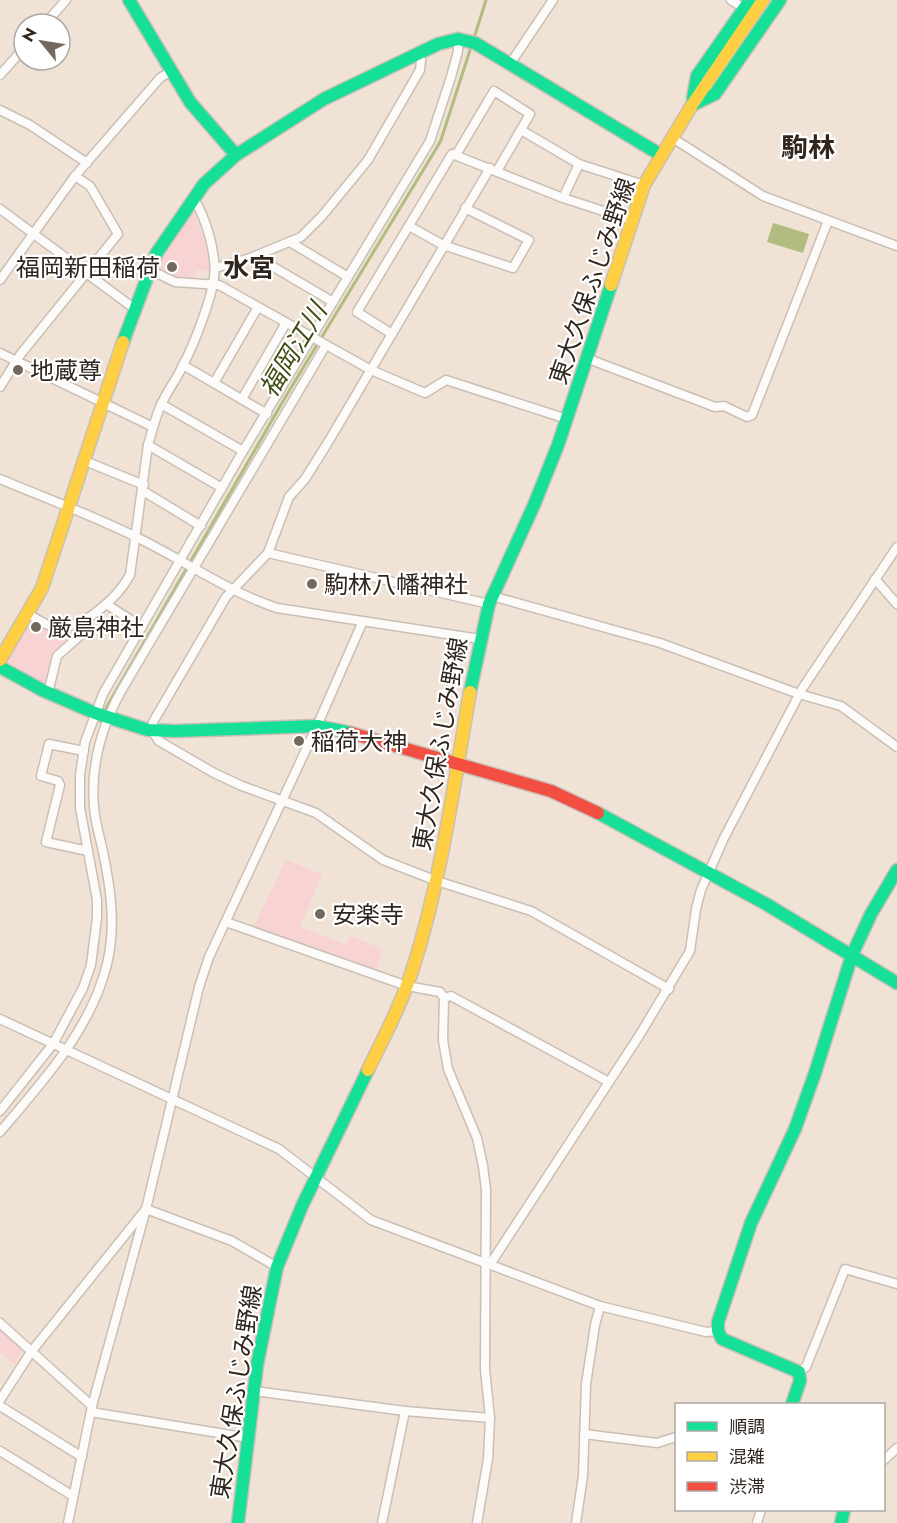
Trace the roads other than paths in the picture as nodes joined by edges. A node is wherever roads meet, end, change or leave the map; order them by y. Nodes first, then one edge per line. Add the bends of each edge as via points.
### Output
1 (66, 0) edge
2 (129, 0) edge
3 (553, 0) edge
4 (731, 0) edge
5 (780, 0) edge
6 (753, 5) edge
7 (56, 12) edge
8 (467, 41) junction
9 (418, 53) junction
10 (12, 62) edge
11 (510, 64) junction
12 (171, 71) junction
13 (0, 75) edge
14 (692, 105) junction
15 (0, 110) edge
16 (521, 130) junction
17 (671, 137) junction
18 (236, 155) junction
19 (456, 155) junction
20 (661, 155) junction
21 (87, 163) junction
22 (579, 164) junction
23 (493, 170) junction
24 (75, 176) junction
25 (645, 185) junction
26 (563, 198) junction
27 (194, 199) junction
28 (465, 208) junction
29 (0, 209) edge
30 (631, 220) junction
31 (828, 221) junction
32 (409, 226) junction
33 (33, 234) junction
34 (290, 242) junction
35 (443, 245) junction
36 (897, 246) edge
37 (255, 256) junction
38 (215, 268) junction
39 (150, 270) junction
40 (87, 274) junction
41 (348, 277) junction
42 (0, 280) edge
43 (213, 284) junction
44 (333, 302) junction
45 (258, 307) junction
46 (135, 309) junction
47 (286, 323) junction
48 (392, 334) junction
49 (319, 341) junction
50 (0, 353) edge
51 (586, 358) junction
52 (15, 361) junction
53 (183, 365) junction
54 (371, 370) junction
55 (214, 383) junction
56 (0, 387) edge
57 (242, 399) junction
58 (104, 403) junction
59 (161, 404) junction
60 (267, 414) junction
61 (567, 419) junction
62 (153, 427) junction
63 (148, 445) junction
64 (243, 452) junction
65 (85, 461) junction
66 (0, 479) edge
67 (143, 488) junction
68 (222, 488) junction
69 (69, 508) junction
70 (201, 525) junction
71 (136, 536) junction
72 (897, 547) edge
73 (268, 553) junction
74 (180, 561) junction
75 (192, 569) junction
76 (875, 579) junction
77 (232, 590) junction
78 (491, 600) junction
79 (106, 604) junction
80 (897, 604) edge
81 (28, 614) junction
82 (363, 621) junction
83 (76, 623) junction
84 (142, 627) junction
85 (480, 639) junction
86 (0, 660) edge
87 (0, 667) edge
88 (48, 693) junction
89 (799, 694) junction
90 (95, 713) junction
91 (108, 717) junction
92 (317, 726) junction
93 (152, 731) junction
94 (897, 747) edge
95 (84, 751) junction
96 (458, 764) junction
97 (282, 801) junction
98 (88, 851) junction
99 (897, 870) edge
100 (710, 873) junction
101 (437, 881) junction
102 (226, 922) junction
103 (852, 955) junction
104 (897, 983) edge
105 (407, 986) junction
106 (669, 988) junction
107 (444, 998) junction
108 (0, 1019) edge
109 (53, 1044) junction
110 (67, 1050) junction
111 (609, 1082) junction
112 (173, 1099) junction
113 (0, 1111) edge
114 (0, 1132) edge
115 (316, 1179) junction
116 (146, 1209) junction
117 (489, 1262) junction
118 (277, 1267) junction
119 (897, 1284) edge
120 (600, 1305) junction
121 (0, 1323) edge
122 (718, 1331) junction
123 (31, 1352) junction
124 (799, 1372) junction
125 (254, 1391) junction
126 (0, 1400) edge
127 (792, 1403) edge
128 (0, 1406) edge
129 (92, 1409) junction
130 (405, 1411) junction
131 (490, 1418) junction
132 (584, 1434) junction
133 (675, 1437) edge
134 (249, 1438) junction
135 (897, 1448) edge
136 (0, 1451) edge
137 (82, 1457) junction
138 (885, 1459) edge
139 (73, 1496) junction
140 (68, 1523) edge
141 (238, 1523) edge
142 (382, 1523) edge
143 (477, 1523) edge
144 (576, 1523) edge

1 - 7 street
2 - 12 street
3 - 11 street
4 - 6 street
5 - 14 street via 715,94
6 - 14 street, 東大久保ふじみ野線
8 - 9 street via 438,44
8 - 11 street
8 - 41 street via 458,51 430,141
9 - 18 street via 324,99
9 - 34 street via 420,70 368,160 322,216 301,237
10 - 13 street
11 - 20 street
12 - 18 street via 202,118
12 - 21 street via 160,78
14 - 17 street, 東大久保ふじみ野線
15 - 21 street
16 - 19 street via 530,114 494,92
16 - 22 street
16 - 23 street
17 - 20 street, 東大久保ふじみ野線
17 - 31 street via 763,196
18 - 27 street via 209,178
19 - 23 street
19 - 32 street via 452,154
20 - 25 street, 東大久保ふじみ野線
21 - 24 street
22 - 25 street
22 - 26 street
23 - 26 street
23 - 28 street
24 - 33 street
24 - 40 street via 90,186 118,234
25 - 30 street, 東大久保ふじみ野線
26 - 30 street
27 - 38 street via 207,229
27 - 39 street via 156,254
28 - 35 street
28 - 35 street via 529,240 513,268
29 - 33 street
30 - 51 street, 東大久保ふじみ野線
31 - 36 street
31 - 51 street via 752,415 747,417 724,406 716,407
32 - 35 street
32 - 48 street via 357,312
33 - 40 street
33 - 42 street
34 - 37 street
34 - 41 street
35 - 48 street
37 - 38 street
37 - 44 street
38 - 43 street
39 - 43 street via 175,282
39 - 46 street
40 - 46 street
40 - 52 street
41 - 44 street
43 - 45 street
43 - 53 street
44 - 49 street
45 - 47 street
45 - 55 street
46 - 58 street
47 - 49 street
47 - 57 street
48 - 54 street
49 - 54 street
49 - 60 street
49 - 75 street
50 - 52 street
51 - 61 street, 東大久保ふじみ野線
52 - 56 street
52 - 58 street
53 - 55 street
53 - 59 street
54 - 61 street via 425,393 446,380
54 - 73 street via 289,497
55 - 57 street
57 - 60 street
58 - 62 street
58 - 65 street
59 - 62 street
59 - 64 street
60 - 64 street
61 - 78 street, 東大久保ふじみ野線
62 - 63 street
63 - 67 street
63 - 68 street
64 - 68 street
65 - 67 street
65 - 69 street
66 - 69 street
67 - 70 street
67 - 71 street
68 - 70 street
69 - 71 street
69 - 81 street via 42,588
70 - 74 street
71 - 74 street
71 - 79 street via 130,575
72 - 76 street
73 - 77 street
73 - 78 street
74 - 75 street
74 - 84 street
75 - 77 street
75 - 91 street
76 - 80 street
76 - 89 street
77 - 82 street via 277,608
77 - 93 street via 153,722
78 - 85 street, 東大久保ふじみ野線
78 - 89 street via 660,643
79 - 83 street
79 - 84 street
81 - 83 street via 51,627 64,628
81 - 86 street
82 - 85 street
82 - 92 street
83 - 88 street via 83,633 57,656
84 - 90 street
85 - 96 street, 東大久保ふじみ野線
87 - 88 street
88 - 90 street
89 - 94 street via 841,706
89 - 100 street via 724,838
90 - 91 street
90 - 95 street
91 - 93 street
91 - 110 street via 93,787 111,902 110,950 93,1002
92 - 93 street
92 - 96 street via 356,733
92 - 97 street
93 - 97 street via 159,741 205,768
95 - 98 street via 80,808
95 - 98 street via 50,744 41,776 60,785 46,842
96 - 100 street via 576,801
96 - 101 street, 東大久保ふじみ野線
97 - 101 street via 316,813 382,860
97 - 102 street
98 - 109 street via 97,900 94,951 83,987
99 - 103 street
100 - 103 street
100 - 106 street via 696,909 690,951
101 - 105 street, 東大久保ふじみ野線
101 - 106 street via 531,911
102 - 105 street
102 - 112 street via 199,987
103 - 104 street
103 - 122 street via 812,1084 751,1223
105 - 107 street via 440,992
105 - 115 street, 東大久保ふじみ野線
106 - 111 street
107 - 111 street via 451,996
107 - 117 street via 447,1069 477,1138 483,1166
108 - 109 street
109 - 110 street
109 - 113 street
110 - 112 street
110 - 114 street
111 - 117 street
112 - 115 street via 279,1149
112 - 116 street
115 - 117 street via 371,1220
115 - 118 street, 東大久保ふじみ野線
116 - 118 street via 232,1241
116 - 123 street
116 - 129 street
117 - 120 street
117 - 131 street via 485,1369
118 - 125 street, 東大久保ふじみ野線
119 - 124 street via 844,1269 806,1367
120 - 122 street via 706,1332
120 - 132 street via 586,1384
121 - 123 street
122 - 124 street via 722,1339
123 - 126 street
123 - 129 street
124 - 127 street
125 - 130 street
125 - 134 street, 東大久保ふじみ野線
128 - 137 street
129 - 134 street
129 - 137 street
130 - 131 street
130 - 142 street
131 - 143 street via 488,1459
132 - 133 street via 657,1443
132 - 144 street
134 - 141 street, 東大久保ふじみ野線
135 - 138 street
136 - 139 street
137 - 139 street
139 - 140 street

